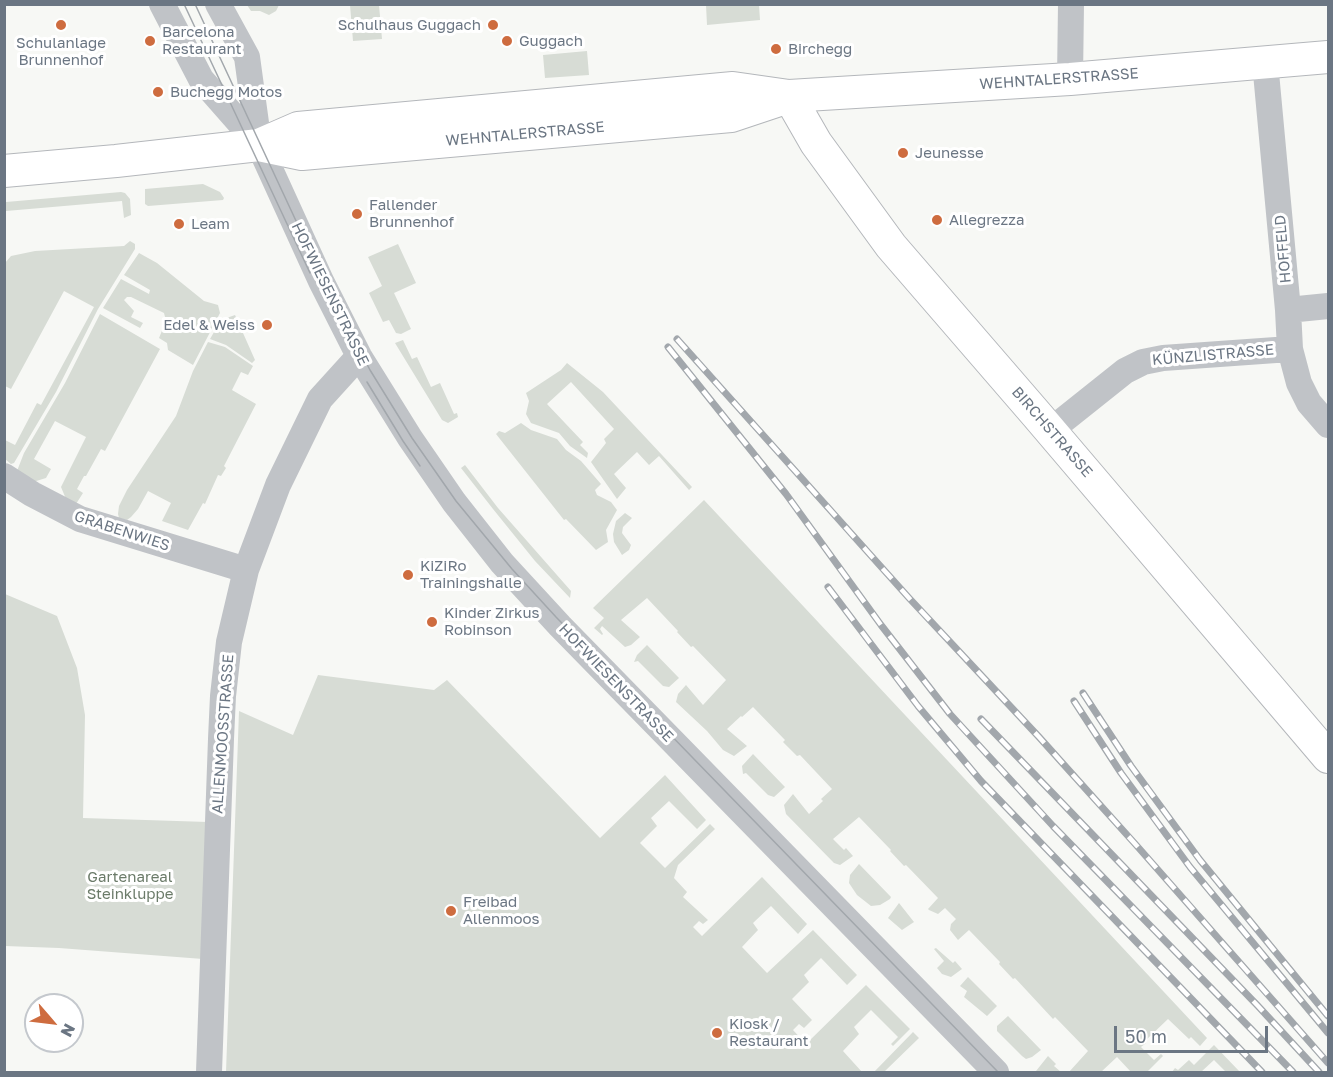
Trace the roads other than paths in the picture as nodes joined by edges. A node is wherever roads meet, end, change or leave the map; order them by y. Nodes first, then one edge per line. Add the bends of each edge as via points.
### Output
1 (162, 4) edge
2 (218, 4) edge
3 (1071, 4) edge
4 (1329, 57) edge
5 (1265, 62) junction
6 (1070, 79) junction
7 (789, 96) junction
8 (259, 144) junction
9 (4, 171) edge
10 (1329, 306) edge
11 (1288, 310) junction
12 (1290, 349) junction
13 (359, 356) junction
14 (1329, 425) edge
15 (1051, 430) junction
16 (4, 476) edge
17 (246, 570) junction
18 (1329, 757) edge
19 (209, 1072) edge
20 (996, 1072) edge

1 - 8 street, HOFWIESENSTRASSE via 201,79
2 - 8 street, HOFWIESENSTRASSE via 247,57
3 - 6 street
4 - 5 main road, WEHNTALERSTRASSE
5 - 6 main road, WEHNTALERSTRASSE
5 - 11 street, HOFFELD
6 - 7 main road, WEHNTALERSTRASSE
7 - 8 main road, WEHNTALERSTRASSE via 733,88 343,123 298,128
7 - 15 main road, BIRCHSTRASSE via 816,143 891,246
8 - 9 main road, WEHNTALERSTRASSE
8 - 13 street, HOFWIESENSTRASSE
10 - 11 street
11 - 12 street, HOFFELD
12 - 14 street, HOFFELD via 1309,403
12 - 15 street, KÜNZLISTRASSE via 1143,362 1125,370
13 - 17 street, ALLENMOOSSTRASSE via 320,399 278,485
13 - 20 street, HOFWIESENSTRASSE via 454,502 502,563
15 - 18 main road, BIRCHSTRASSE
16 - 17 street, GRABENWIES via 80,519
17 - 19 street, ALLENMOOSSTRASSE via 223,696

